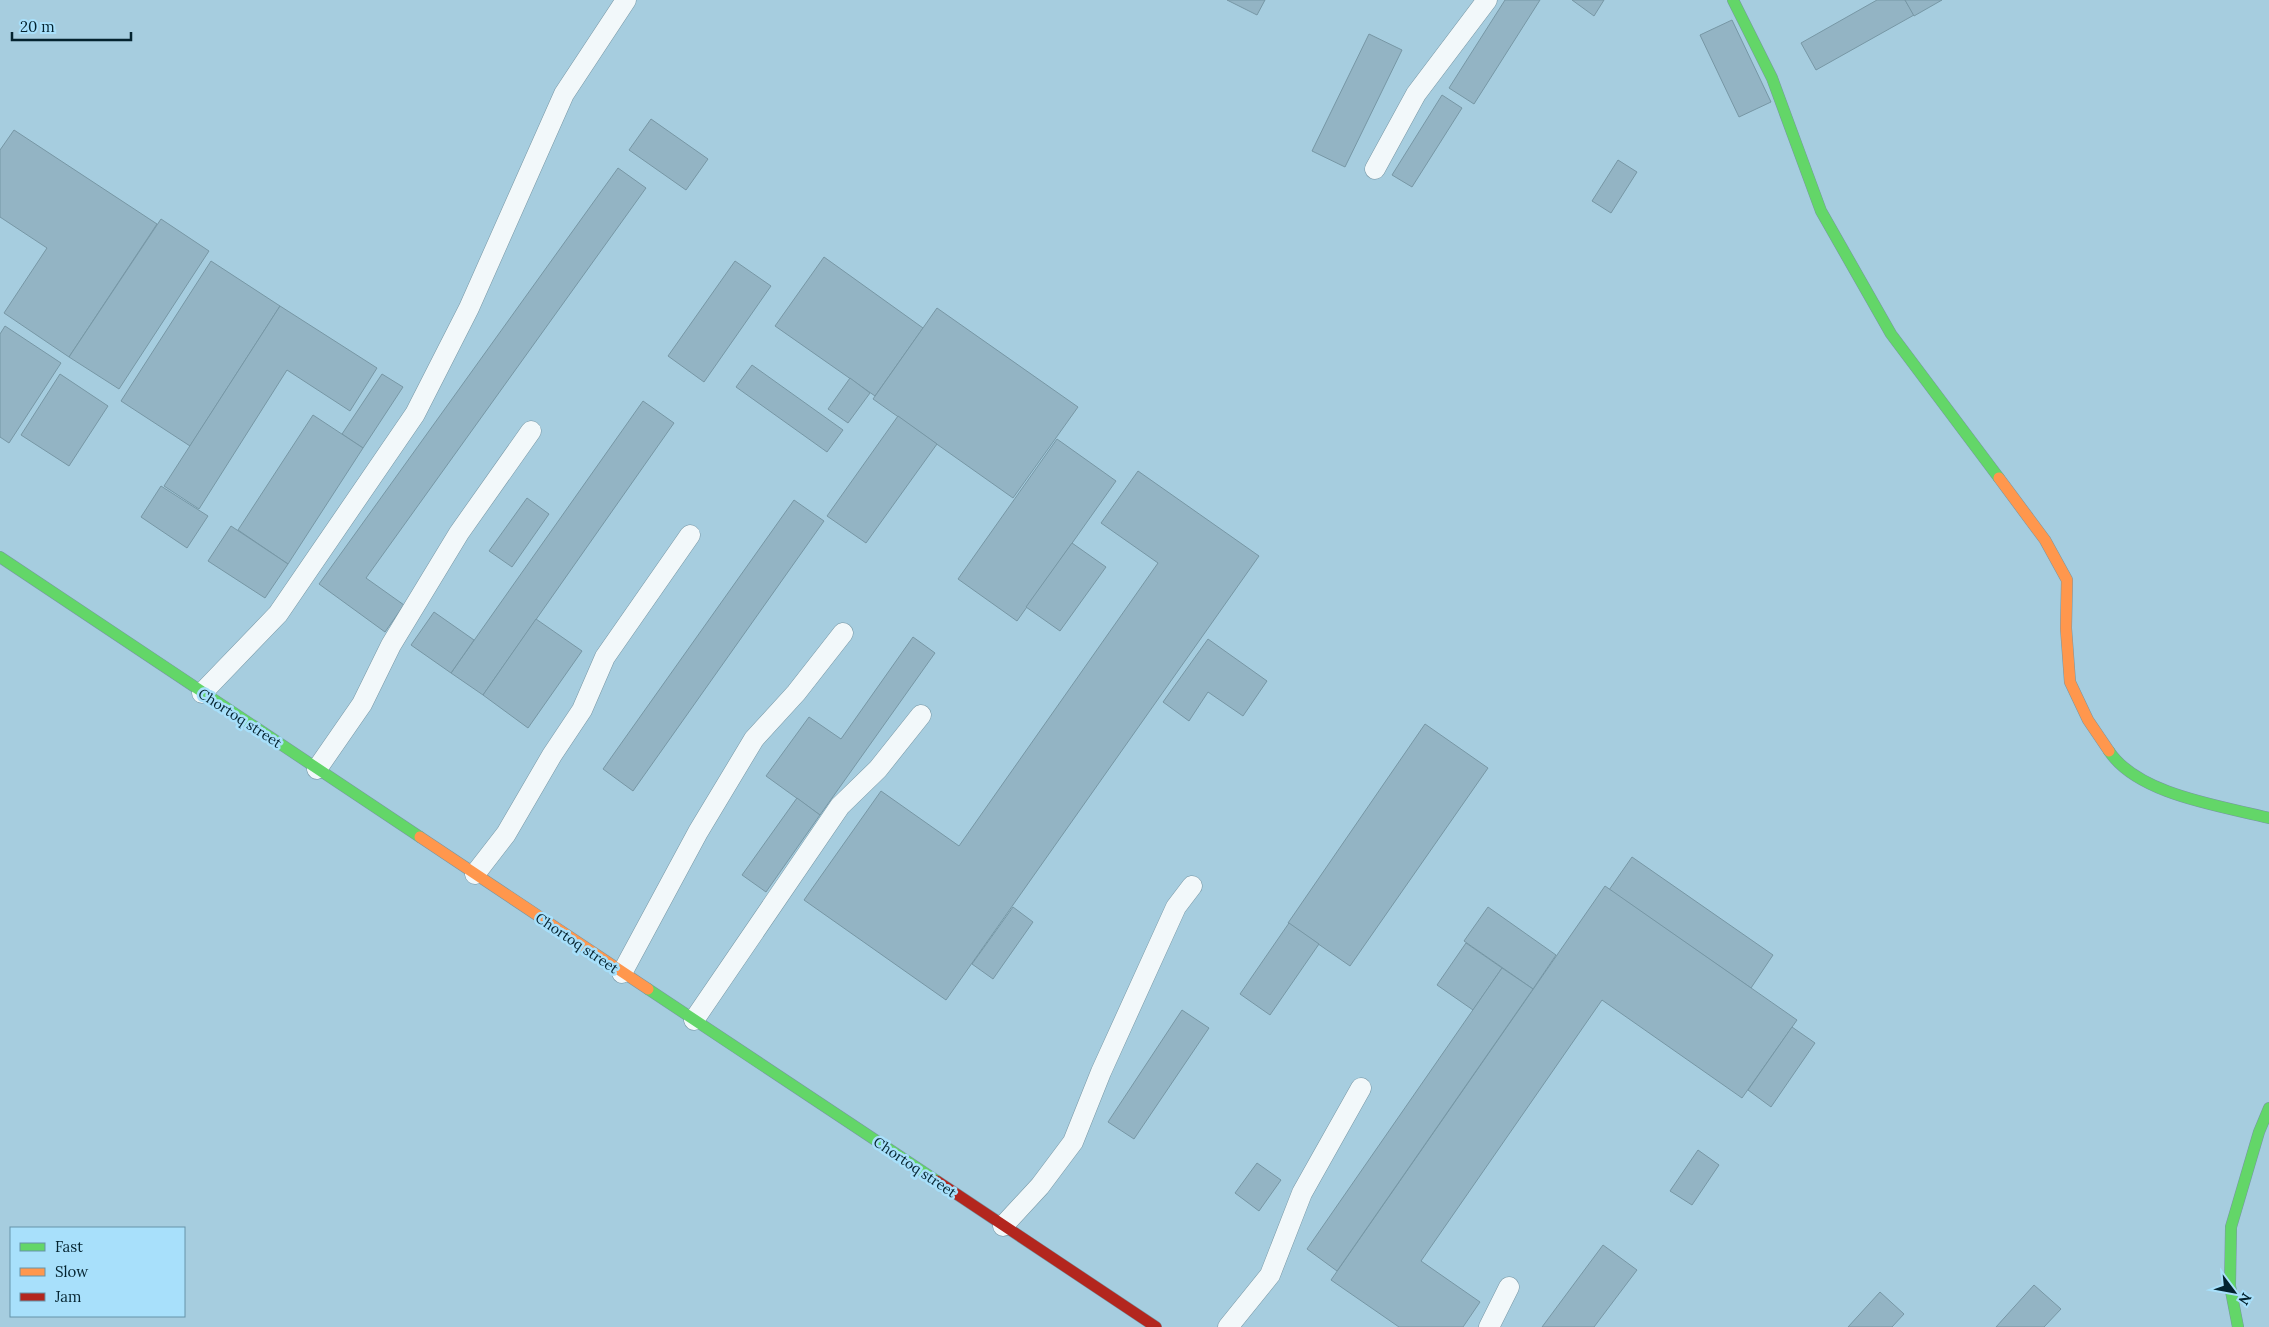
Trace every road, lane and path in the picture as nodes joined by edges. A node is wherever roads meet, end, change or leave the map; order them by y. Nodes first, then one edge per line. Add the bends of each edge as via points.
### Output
1 (626, 0) edge
2 (1487, 0) edge
3 (1733, 0) edge
4 (1375, 169) dead end
5 (531, 431) dead end
6 (690, 535) dead end
7 (0, 557) edge
8 (843, 633) dead end
9 (202, 693) junction
10 (921, 716) dead end
11 (317, 769) junction
12 (2269, 818) edge
13 (475, 874) junction
14 (1192, 886) dead end
15 (622, 973) junction
16 (694, 1020) junction
17 (1361, 1088) dead end
18 (2269, 1108) edge
19 (1003, 1226) junction
20 (1509, 1287) dead end
21 (1156, 1327) edge
22 (1228, 1327) edge
23 (1489, 1327) edge
24 (2238, 1327) edge

1 - 9 lane via 564,94 469,308 415,414 278,614
2 - 4 lane via 1416,94
3 - 12 main road via 1772,78 1821,211 1891,334 2045,540 2067,580 2070,682 2088,720 2112,756 2144,782 2179,796
5 - 11 lane via 459,533 391,645 362,704
6 - 13 lane via 605,657 582,710 506,834
7 - 9 main road, Chortoq street
8 - 15 lane via 796,693 754,739 698,832
9 - 11 main road, Chortoq street
10 - 16 lane via 878,768 840,806
11 - 13 main road, Chortoq street
13 - 15 main road, Chortoq street
14 - 19 lane via 1176,907 1073,1142 1040,1186
15 - 16 main road, Chortoq street
16 - 19 main road, Chortoq street
17 - 22 lane via 1302,1193 1270,1275
18 - 24 main road via 2231,1227 2230,1286
19 - 21 main road, Chortoq street
20 - 23 lane

